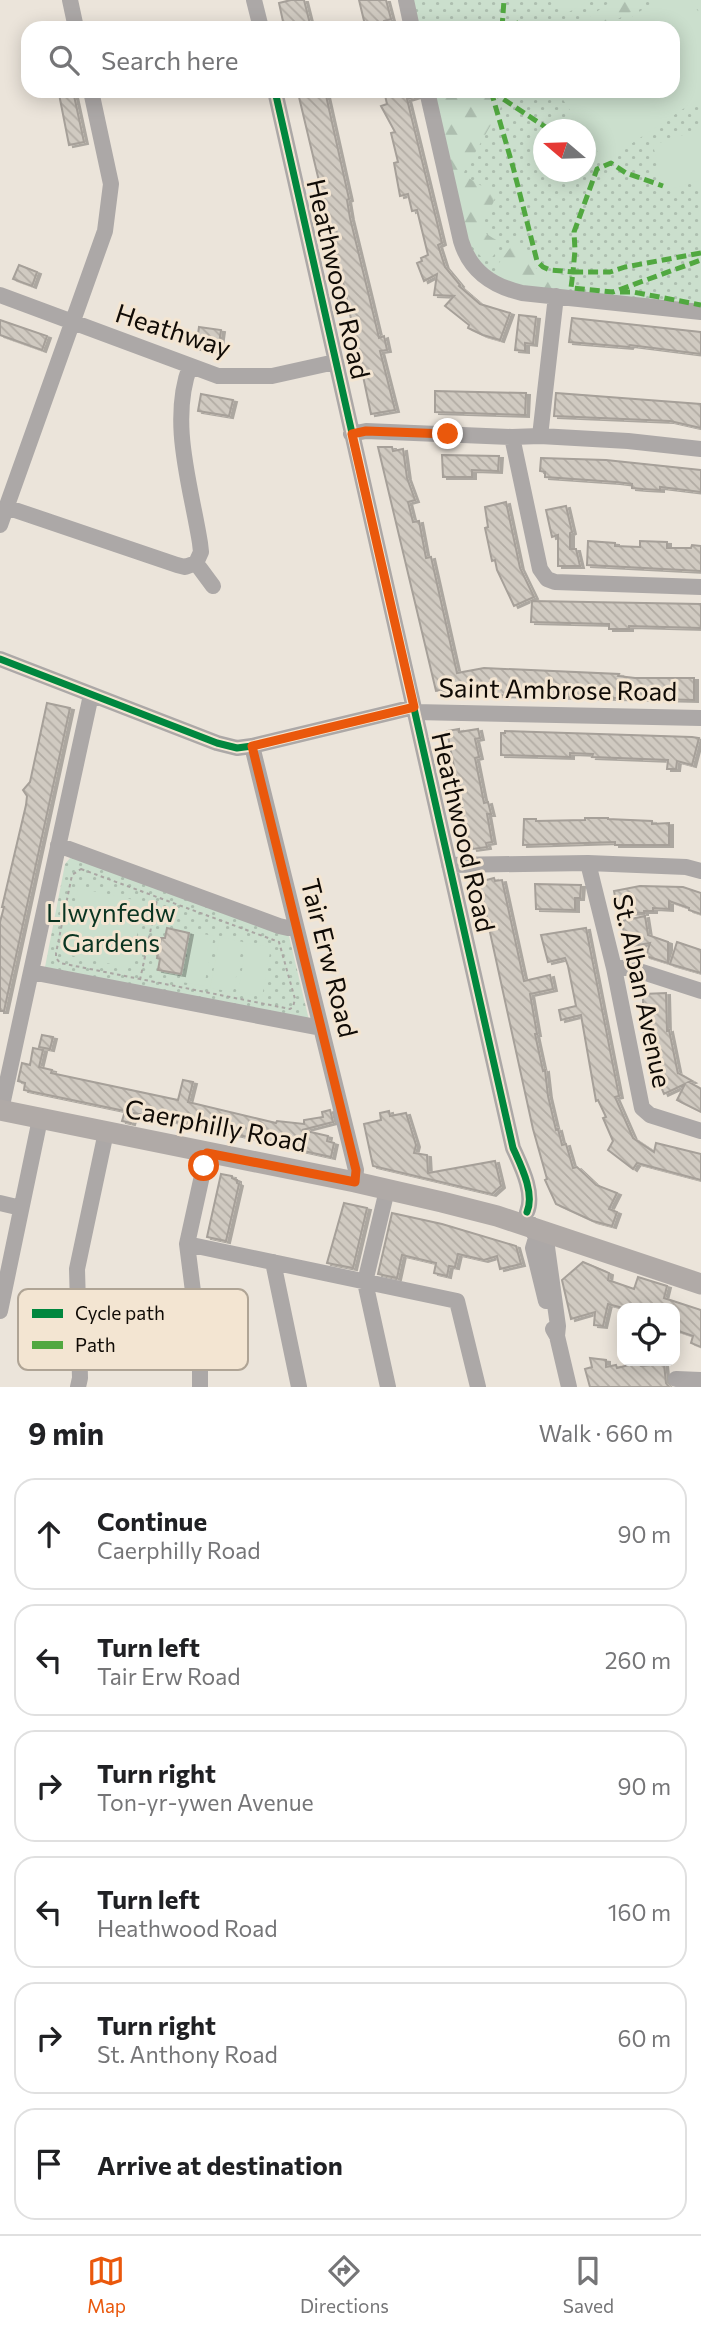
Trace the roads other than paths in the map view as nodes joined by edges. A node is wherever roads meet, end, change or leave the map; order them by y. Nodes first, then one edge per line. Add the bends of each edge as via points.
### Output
1 (70, 0) edge
2 (254, 0) edge
3 (406, 0) edge
4 (74, 21) edge
5 (259, 21) edge
6 (410, 21) edge
7 (93, 98) edge
8 (277, 98) edge
9 (429, 98) edge
10 (0, 295) edge
11 (556, 296) junction
12 (701, 312) edge
13 (72, 322) junction
14 (335, 362) junction
15 (190, 366) junction
16 (352, 434) junction
17 (540, 436) junction
18 (512, 437) junction
19 (701, 449) edge
20 (8, 478) edge
21 (6, 507) junction
22 (0, 525) edge
23 (195, 563) junction
24 (213, 586) dead end
25 (701, 587) edge
26 (0, 659) edge
27 (92, 695) junction
28 (414, 709) junction
29 (701, 718) edge
30 (252, 746) junction
31 (58, 845) junction
32 (588, 863) junction
33 (449, 865) junction
34 (701, 872) edge
35 (296, 927) junction
36 (614, 968) junction
37 (31, 972) junction
38 (701, 990) edge
39 (321, 1028) junction
40 (7, 1046) edge
41 (0, 1110) edge
42 (40, 1119) junction
43 (701, 1130) edge
44 (106, 1132) junction
45 (207, 1153) junction
46 (355, 1182) junction
47 (387, 1189) junction
48 (0, 1203) edge
49 (21, 1208) junction
50 (531, 1226) junction
51 (187, 1244) junction
52 (273, 1262) junction
53 (365, 1282) junction
54 (701, 1284) edge
55 (78, 1289) edge
56 (193, 1289) edge
57 (0, 1311) edge
58 (676, 1379) dead end
59 (701, 1380) edge
60 (299, 1387) edge
61 (388, 1387) edge
62 (478, 1387) edge
63 (569, 1387) edge

1 - 4 street
2 - 5 street
3 - 6 street
7 - 13 street via 109,171 110,199 101,244
8 - 14 street, Heathwood Road
9 - 11 street via 469,262 487,280 508,290
10 - 13 street, Heathway
11 - 12 street
11 - 17 street
13 - 15 street, Heathway
13 - 20 street
14 - 15 street, Heathway via 260,377 218,376
14 - 16 street, Heathwood Road
15 - 23 street via 180,419 201,552
16 - 18 street
16 - 28 street, Heathwood Road
17 - 18 street
17 - 19 street
18 - 25 street via 540,569 547,579
20 - 21 street
21 - 22 street
21 - 23 street via 177,565
23 - 24 street
26 - 27 street, Saint Ambrose Road
27 - 30 street, Saint Ambrose Road via 228,746
27 - 31 street
28 - 29 street, Saint Ambrose Road
28 - 30 street, Saint Ambrose Road
28 - 33 street, Heathwood Road
30 - 35 street, Tair Erw Road
31 - 35 street via 279,926
31 - 37 street
32 - 33 street
32 - 34 street via 686,867
32 - 36 street, St. Alban Avenue
33 - 50 street, Heathwood Road via 513,1148 520,1206
35 - 39 street, Tair Erw Road
36 - 38 street via 629,968
36 - 43 street, St. Alban Avenue via 642,1108 650,1115
37 - 39 street
37 - 40 street
39 - 46 street, Tair Erw Road via 356,1170
40 - 41 street
41 - 42 main road, Caerphilly Road
42 - 44 main road, Caerphilly Road
42 - 49 street
44 - 45 main road, Caerphilly Road
44 - 55 street via 77,1269
45 - 46 main road, Caerphilly Road
45 - 51 street
46 - 47 main road, Caerphilly Road
47 - 50 main road, Caerphilly Road
47 - 53 street
48 - 49 street
49 - 57 street
50 - 54 main road, Caerphilly Road
50 - 63 street, Heathwood Road
51 - 52 street
51 - 56 street
52 - 53 street
52 - 60 street
53 - 61 street
53 - 62 street via 457,1301
58 - 59 street

